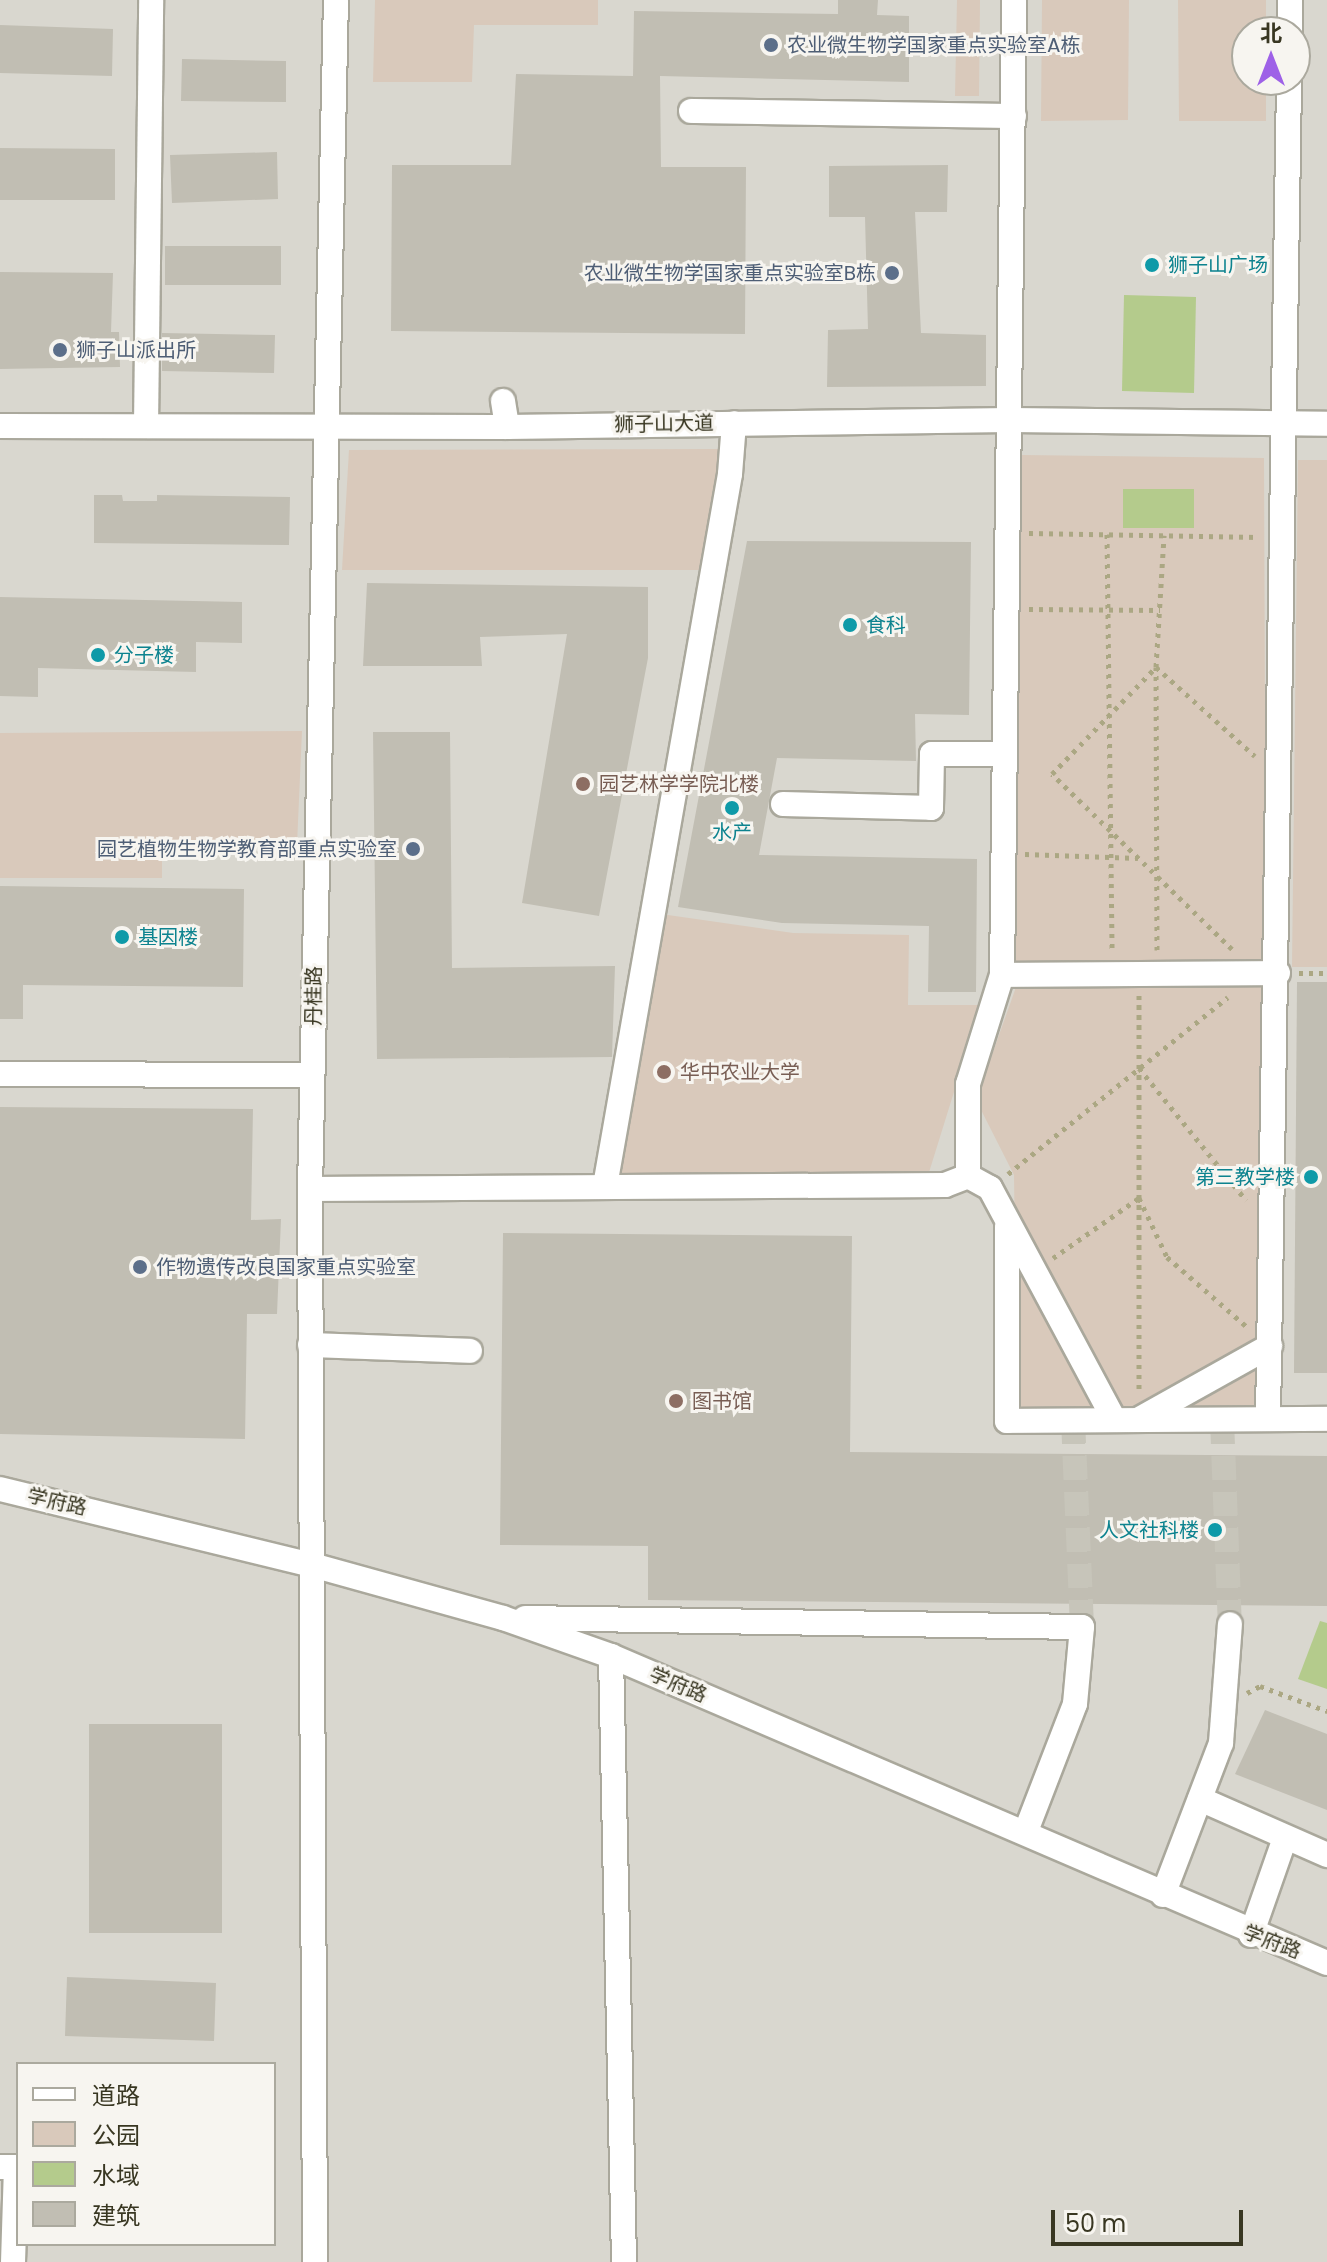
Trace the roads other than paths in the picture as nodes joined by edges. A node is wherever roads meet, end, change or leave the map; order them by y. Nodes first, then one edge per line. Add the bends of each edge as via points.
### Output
1 (151, 0) edge
2 (336, 0) edge
3 (1014, 0) edge
4 (1289, 96) edge
5 (691, 111) dead end
6 (1014, 116) junction
7 (503, 401) dead end
8 (1012, 420) junction
9 (734, 423) junction
10 (1286, 424) junction
11 (1327, 424) edge
12 (0, 426) edge
13 (146, 426) junction
14 (324, 426) junction
15 (507, 427) junction
16 (1005, 754) junction
17 (783, 804) dead end
18 (1268, 974) junction
19 (1002, 975) junction
20 (0, 1074) edge
21 (312, 1075) junction
22 (979, 1182) junction
23 (605, 1186) junction
24 (310, 1189) junction
25 (1007, 1226) junction
26 (310, 1345) junction
27 (1270, 1346) junction
28 (470, 1351) dead end
29 (1114, 1419) junction
30 (1139, 1419) junction
31 (1268, 1419) junction
32 (1327, 1419) edge
33 (0, 1489) edge
34 (312, 1565) junction
35 (503, 1618) junction
36 (1230, 1624) tunnel mouth
37 (611, 1656) junction
38 (1200, 1799) junction
39 (1026, 1831) junction
40 (1285, 1838) junction
41 (1327, 1855) edge
42 (1163, 1895) junction
43 (1251, 1935) junction
44 (1327, 1963) edge
45 (0, 2167) edge
46 (13, 2262) edge
47 (315, 2262) edge
48 (624, 2262) edge

1 - 13 street
2 - 14 street, 丹桂路
3 - 6 street
4 - 10 street
5 - 6 street
6 - 8 street
7 - 15 street
8 - 9 street, 狮子山大道
8 - 10 street, 狮子山大道
8 - 16 street
9 - 15 street, 狮子山大道
9 - 23 street via 730,474
10 - 11 street, 狮子山大道
10 - 18 street via 1280,778
12 - 13 street, 狮子山大道
13 - 14 street, 狮子山大道
14 - 15 street, 狮子山大道
14 - 21 street, 丹桂路
16 - 17 street via 932,754 931,808
16 - 19 street
18 - 19 street
18 - 27 street
19 - 22 street via 968,1084
20 - 21 street
21 - 24 street, 丹桂路
22 - 23 street
22 - 25 street
23 - 24 street
24 - 26 street, 丹桂路
25 - 29 street
25 - 29 street via 1007,1421
26 - 28 street
26 - 34 street, 丹桂路
27 - 30 street
27 - 31 street
29 - 30 street
30 - 31 street
31 - 32 street
33 - 34 street, 学府路
34 - 35 street, 学府路
34 - 47 street, 丹桂路
35 - 37 street, 学府路
35 - 39 street via 1082,1627 1075,1704
36 - 38 street via 1221,1743
37 - 39 street, 学府路
37 - 48 street
38 - 40 street
38 - 42 street
39 - 42 street, 学府路
40 - 41 street
40 - 43 street
42 - 43 street, 学府路
43 - 44 street, 学府路
45 - 46 street via 16,2167

